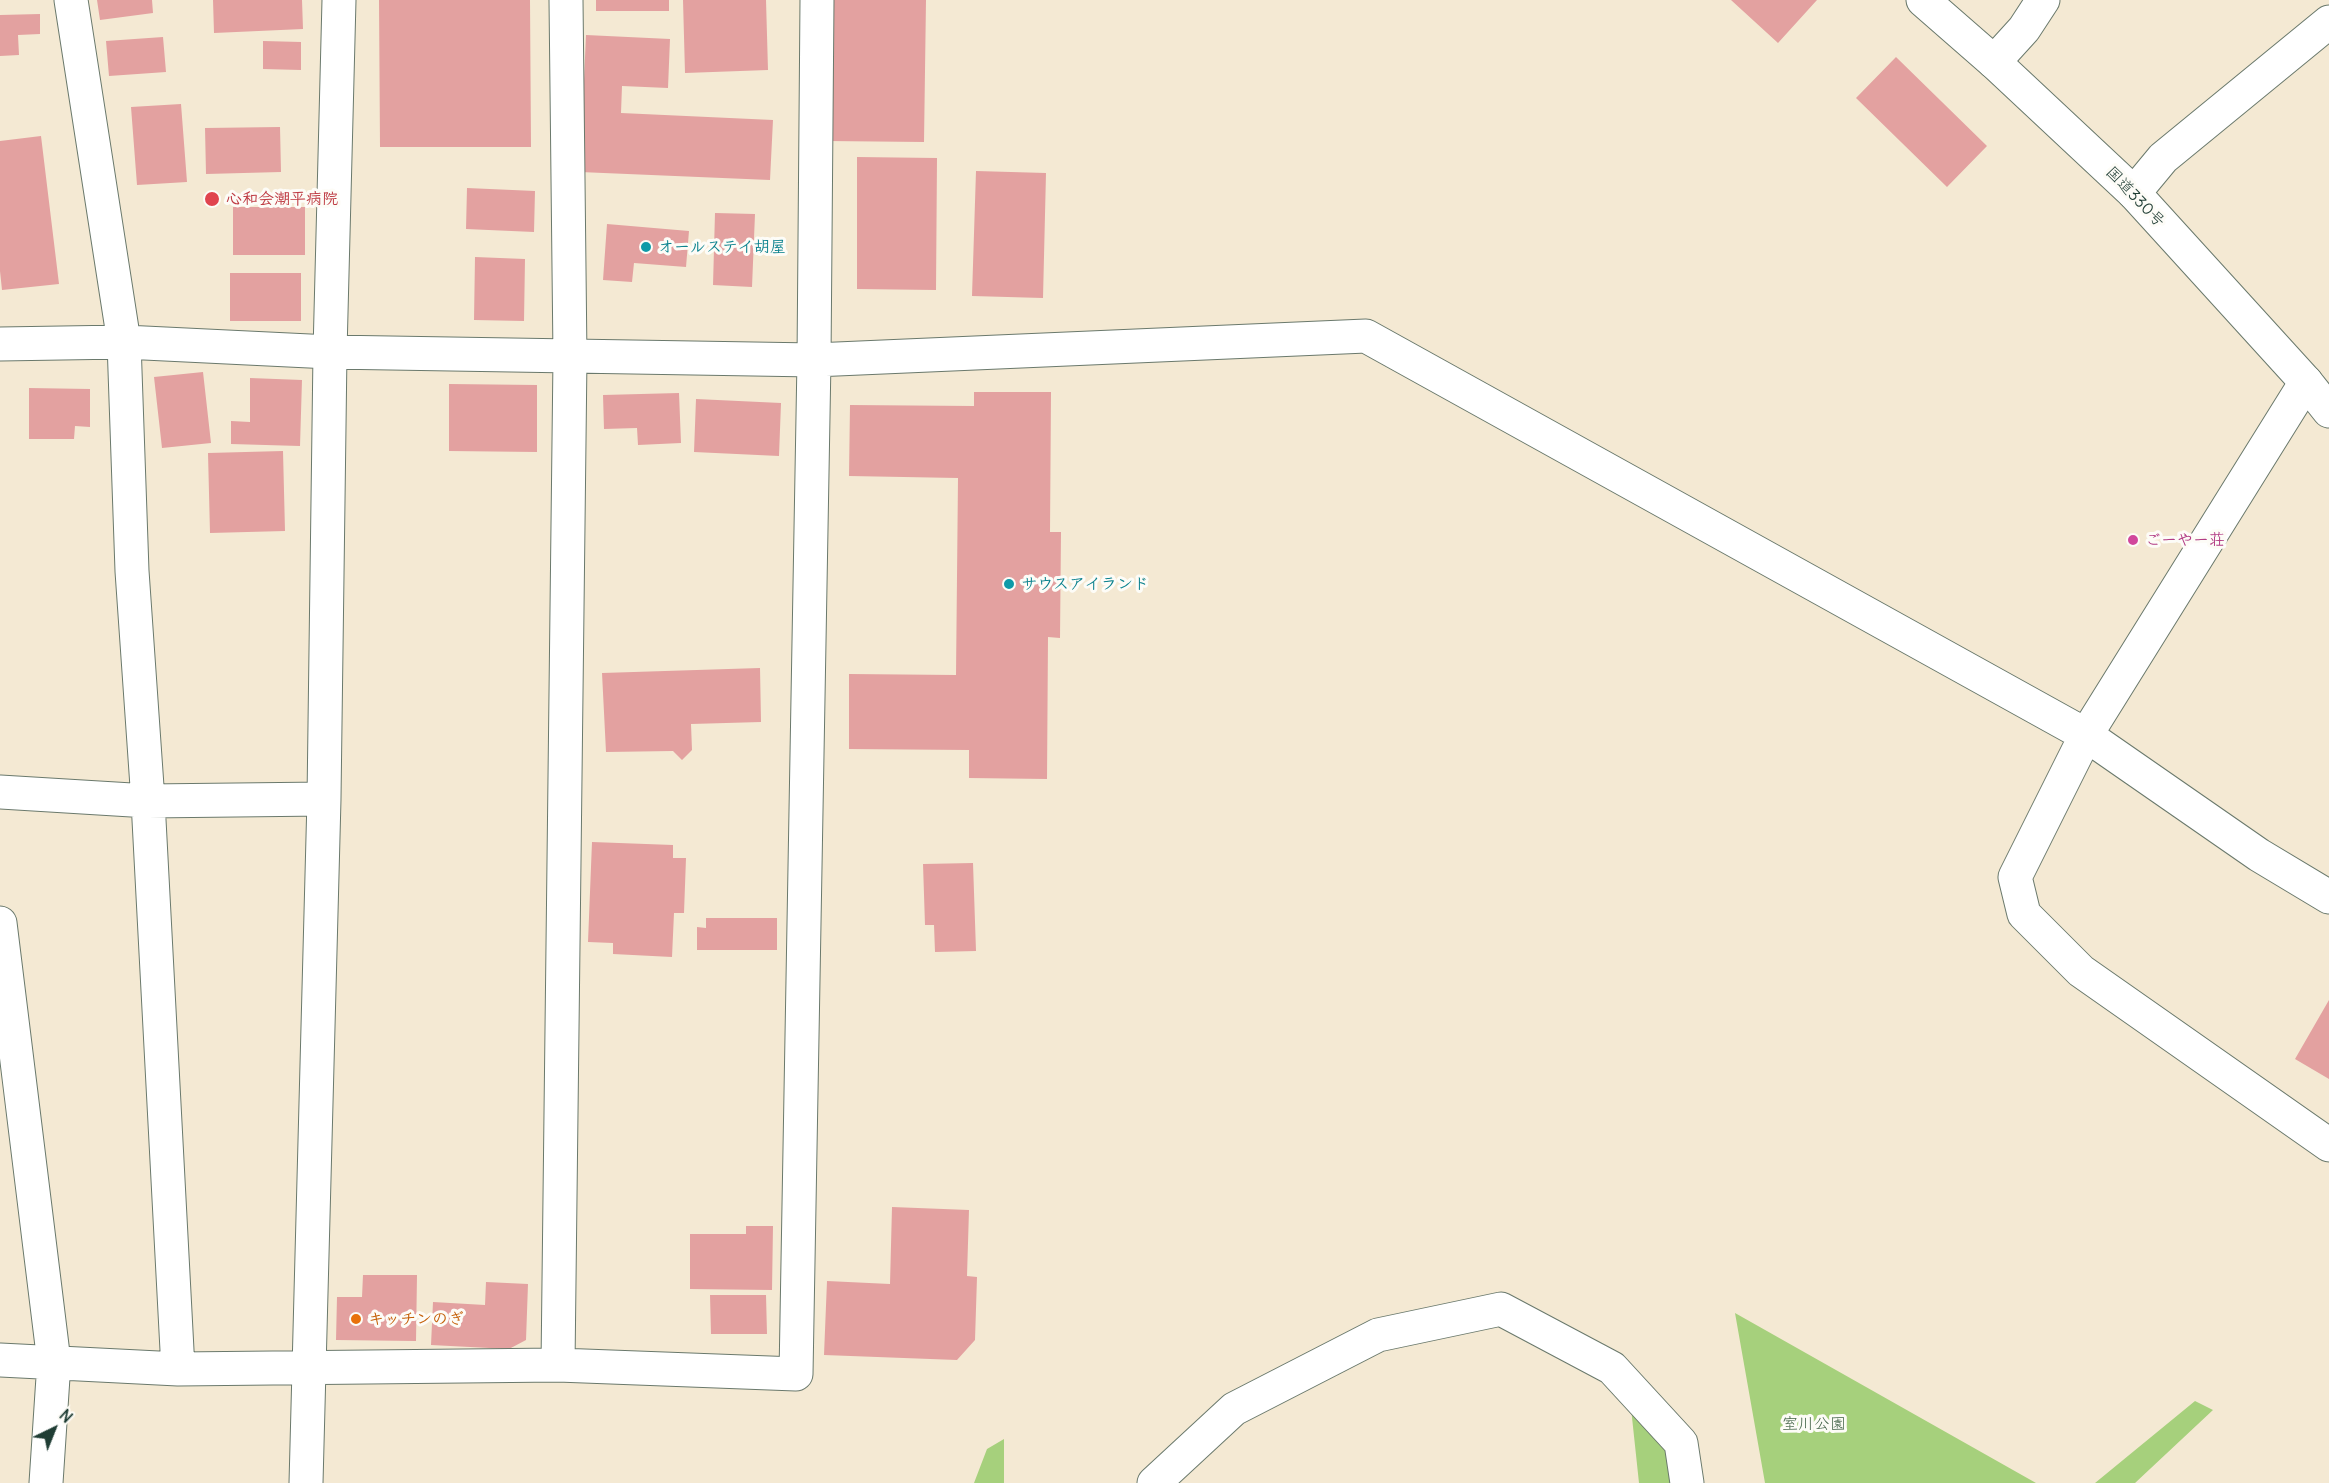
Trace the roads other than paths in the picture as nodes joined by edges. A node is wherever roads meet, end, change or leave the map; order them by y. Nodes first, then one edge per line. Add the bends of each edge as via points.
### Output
1 (71, 0) edge
2 (339, 0) edge
3 (566, 0) edge
4 (817, 0) edge
5 (1923, 0) edge
6 (2043, 0) edge
7 (2329, 22) edge
8 (1994, 62) junction
9 (2134, 193) junction
10 (124, 342) junction
11 (0, 344) edge
12 (330, 352) junction
13 (570, 357) junction
14 (814, 360) junction
15 (2306, 382) junction
16 (2329, 411) edge
17 (2086, 735) junction
18 (0, 792) edge
19 (324, 799) junction
20 (148, 801) junction
21 (2329, 897) edge
22 (0, 923) edge
23 (2329, 1145) edge
24 (0, 1360) edge
25 (54, 1362) junction
26 (558, 1365) junction
27 (309, 1367) junction
28 (178, 1369) junction
29 (46, 1483) edge
30 (306, 1483) edge
31 (1154, 1483) edge
32 (1687, 1483) edge

1 - 10 main road
2 - 12 main road
3 - 13 main road
4 - 14 main road
5 - 8 main road, 国道330号
6 - 8 main road via 2024,29
7 - 9 main road via 2163,159
8 - 9 main road, 国道330号
9 - 15 main road, 国道330号
10 - 11 main road
10 - 12 main road
10 - 20 main road via 132,571
12 - 13 main road
12 - 19 main road
13 - 14 main road
13 - 26 main road
14 - 17 main road via 1366,336
14 - 26 main road via 796,1374
15 - 16 main road, 国道330号
15 - 17 main road
17 - 21 main road via 2259,855
17 - 23 main road via 2015,877 2024,914 2081,971
18 - 20 main road
19 - 20 main road
19 - 27 main road
20 - 28 main road
22 - 25 main road
24 - 25 main road
25 - 28 main road
25 - 29 main road
26 - 27 main road
27 - 28 main road
27 - 30 main road
31 - 32 main road via 1234,1409 1378,1335 1501,1309 1612,1368 1681,1443

